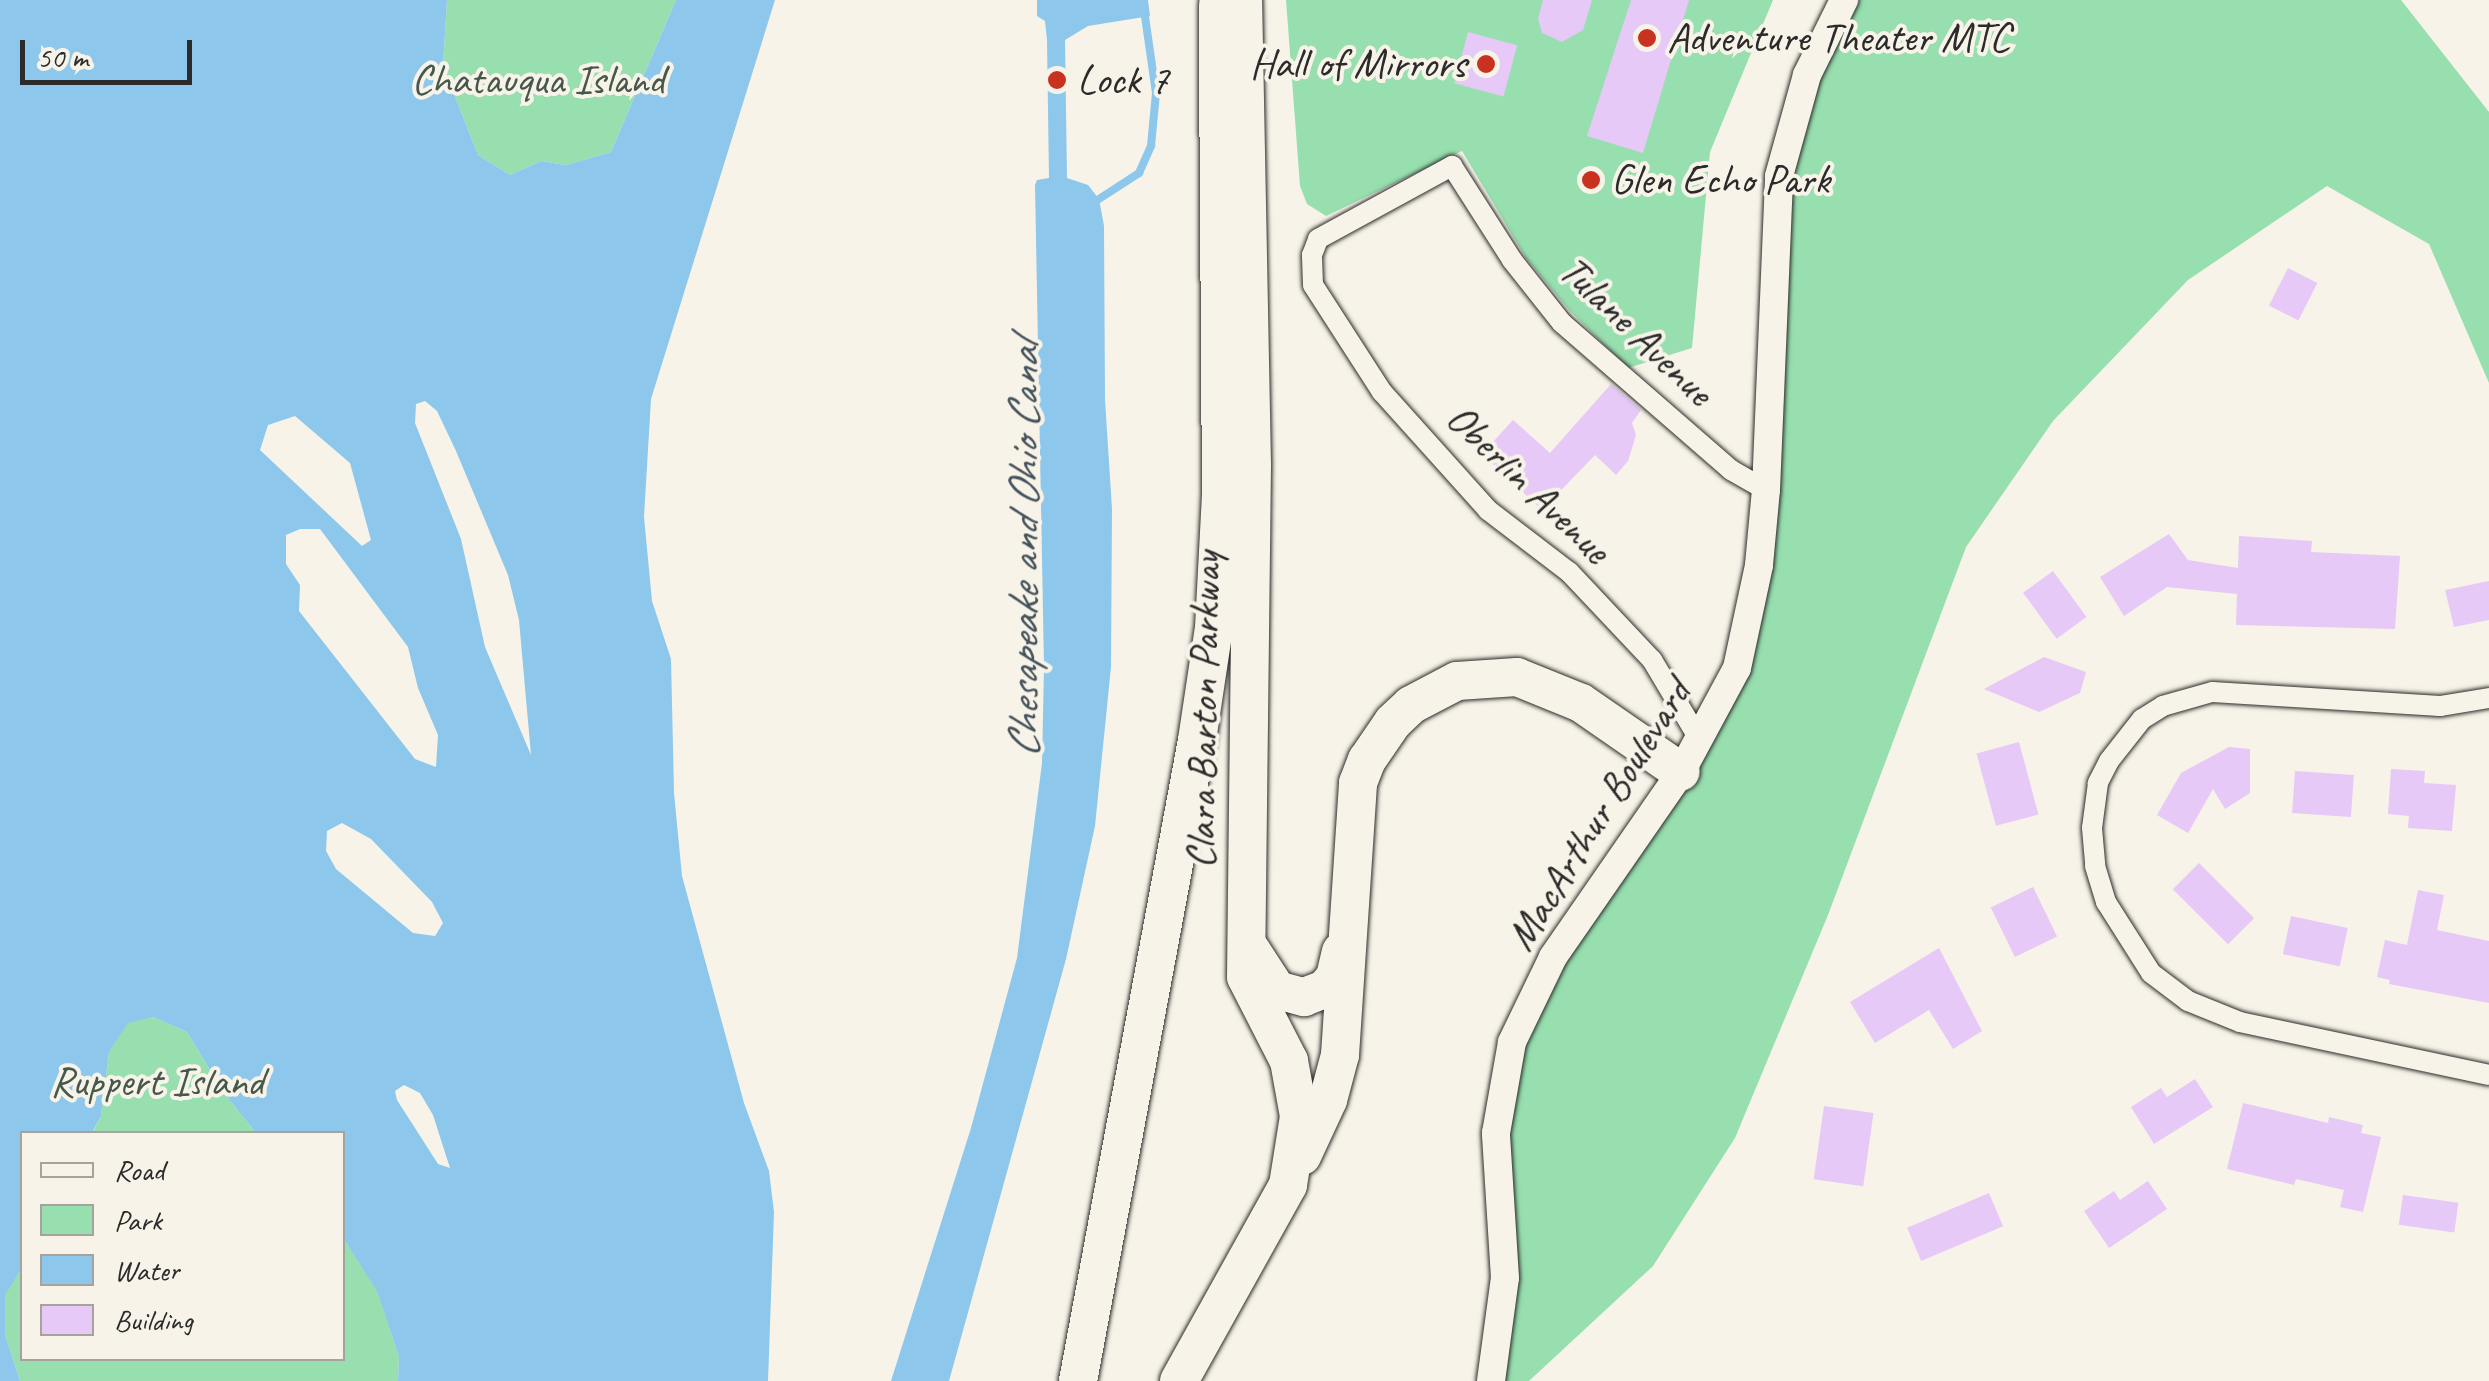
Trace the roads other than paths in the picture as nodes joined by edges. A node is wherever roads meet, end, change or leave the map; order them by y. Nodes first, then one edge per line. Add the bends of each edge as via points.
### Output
1 (1218, 0) edge
2 (1244, 0) edge
3 (1844, 0) edge
4 (1220, 205) junction
5 (1332, 228) joint
6 (1204, 274) dead end
7 (1200, 438) dead end
8 (1766, 490) junction
9 (1214, 628) junction
10 (2489, 698) edge
11 (1698, 738) junction
12 (1681, 772) junction
13 (1346, 930) junction
14 (1247, 941) junction
15 (2489, 1075) edge
16 (1288, 1185) junction
17 (1078, 1381) edge
18 (1180, 1381) edge
19 (1491, 1381) edge

1 - 4 highway, Clara Barton Parkway
2 - 14 highway, Clara Barton Parkway via 1252,465
3 - 8 main road, MacArthur Boulevard via 1807,75 1780,176
4 - 6 highway
4 - 9 highway, Clara Barton Parkway
5 - 8 street, Tulane Avenue via 1452,166 1562,323 1731,470
5 - 11 street, Oberlin Avenue via 1312,255 1313,285 1382,392 1488,510 1569,572 1652,660
7 - 9 highway via 1210,505
8 - 11 main road, MacArthur Boulevard via 1737,668
9 - 17 highway, Clara Barton Parkway
10 - 15 street via 2440,706 2212,692 2164,706 2142,719 2109,761 2098,783 2092,828 2106,902 2151,972 2188,1001 2240,1022
11 - 12 main road, MacArthur Boulevard
12 - 13 highway via 1546,686 1483,676 1435,690 1393,722 1358,783
12 - 19 main road, MacArthur Boulevard via 1553,957 1512,1042 1496,1134 1506,1278
13 - 14 highway via 1334,976 1325,989 1304,997 1278,990
13 - 16 highway via 1335,1077
14 - 16 highway, Clara Barton Parkway via 1246,977 1289,1061 1296,1091 1298,1143
16 - 18 highway, Clara Barton Parkway

